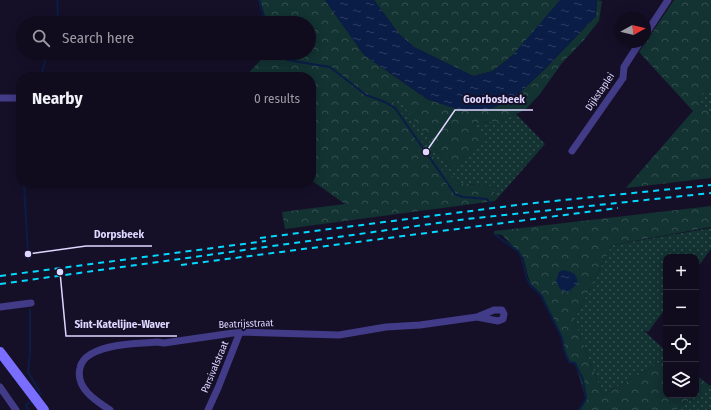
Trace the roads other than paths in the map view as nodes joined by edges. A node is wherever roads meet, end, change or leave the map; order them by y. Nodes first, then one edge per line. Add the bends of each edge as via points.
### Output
1 (668, 0) edge
2 (651, 26) edge
3 (636, 48) edge
4 (0, 98) edge
5 (16, 98) edge
6 (572, 151) dead end
7 (31, 303) dead end
8 (0, 307) edge
9 (477, 318) dead end
10 (240, 332) junction
11 (0, 352) edge
12 (0, 387) edge
13 (16, 410) edge
14 (44, 410) edge
15 (110, 410) edge
16 (208, 410) edge

1 - 2 street
3 - 6 street, Dijkstaplei via 624,67 623,78
4 - 5 street
7 - 8 street
9 - 10 street, Beatrijsstraat via 386,327 339,335
10 - 15 street, Beatrijsstraat via 108,348 91,354 81,365 80,380 85,390
10 - 16 street, Parsivalstraat
11 - 14 street
12 - 13 street

